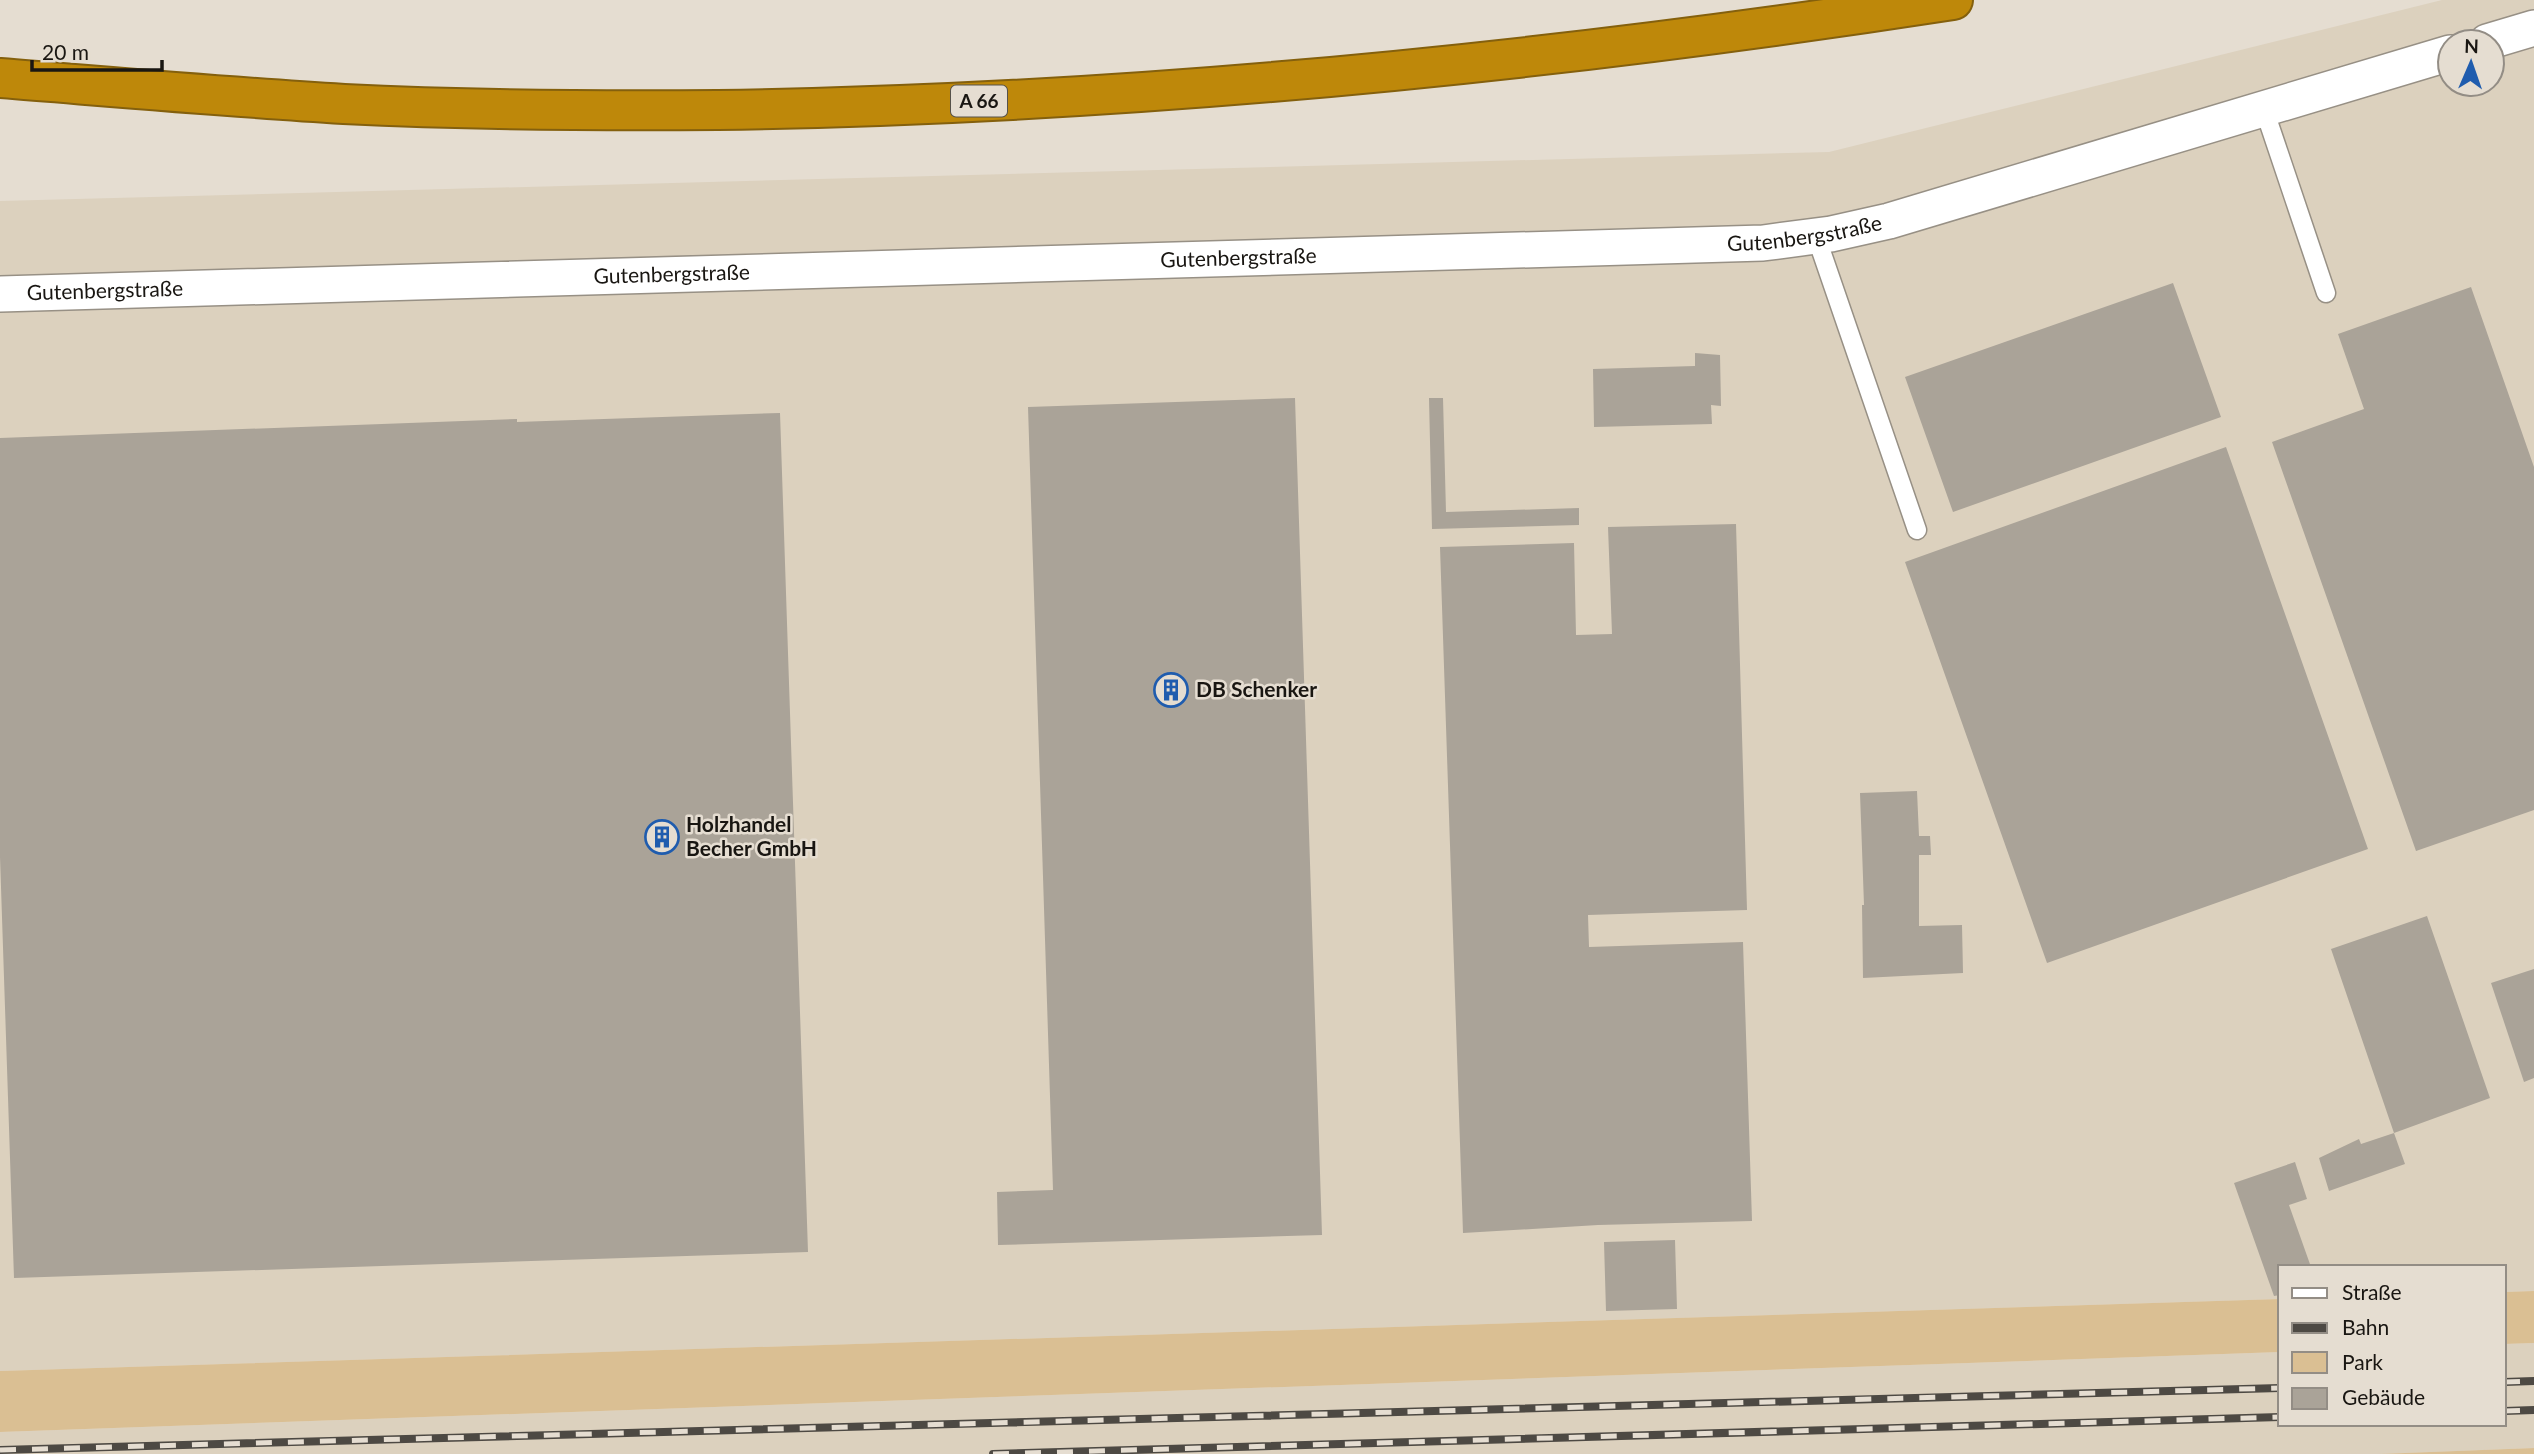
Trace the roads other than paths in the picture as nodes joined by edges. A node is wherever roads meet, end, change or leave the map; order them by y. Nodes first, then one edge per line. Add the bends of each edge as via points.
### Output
1 (1953, 0) edge
2 (2534, 28) edge
3 (2506, 36) edge
4 (2436, 57) edge
5 (0, 78) edge
6 (2264, 109) junction
7 (1816, 236) junction
8 (2326, 293) dead end
9 (0, 295) edge
10 (1917, 530) dead end

1 - 5 highway, A 66 via 1472,65 1078,97 719,110 524,108 346,104
2 - 3 street
4 - 6 street, Gutenbergstraße
6 - 7 street, Gutenbergstraße via 1889,221
6 - 8 lane
7 - 9 street, Gutenbergstraße via 1763,243
7 - 10 lane

